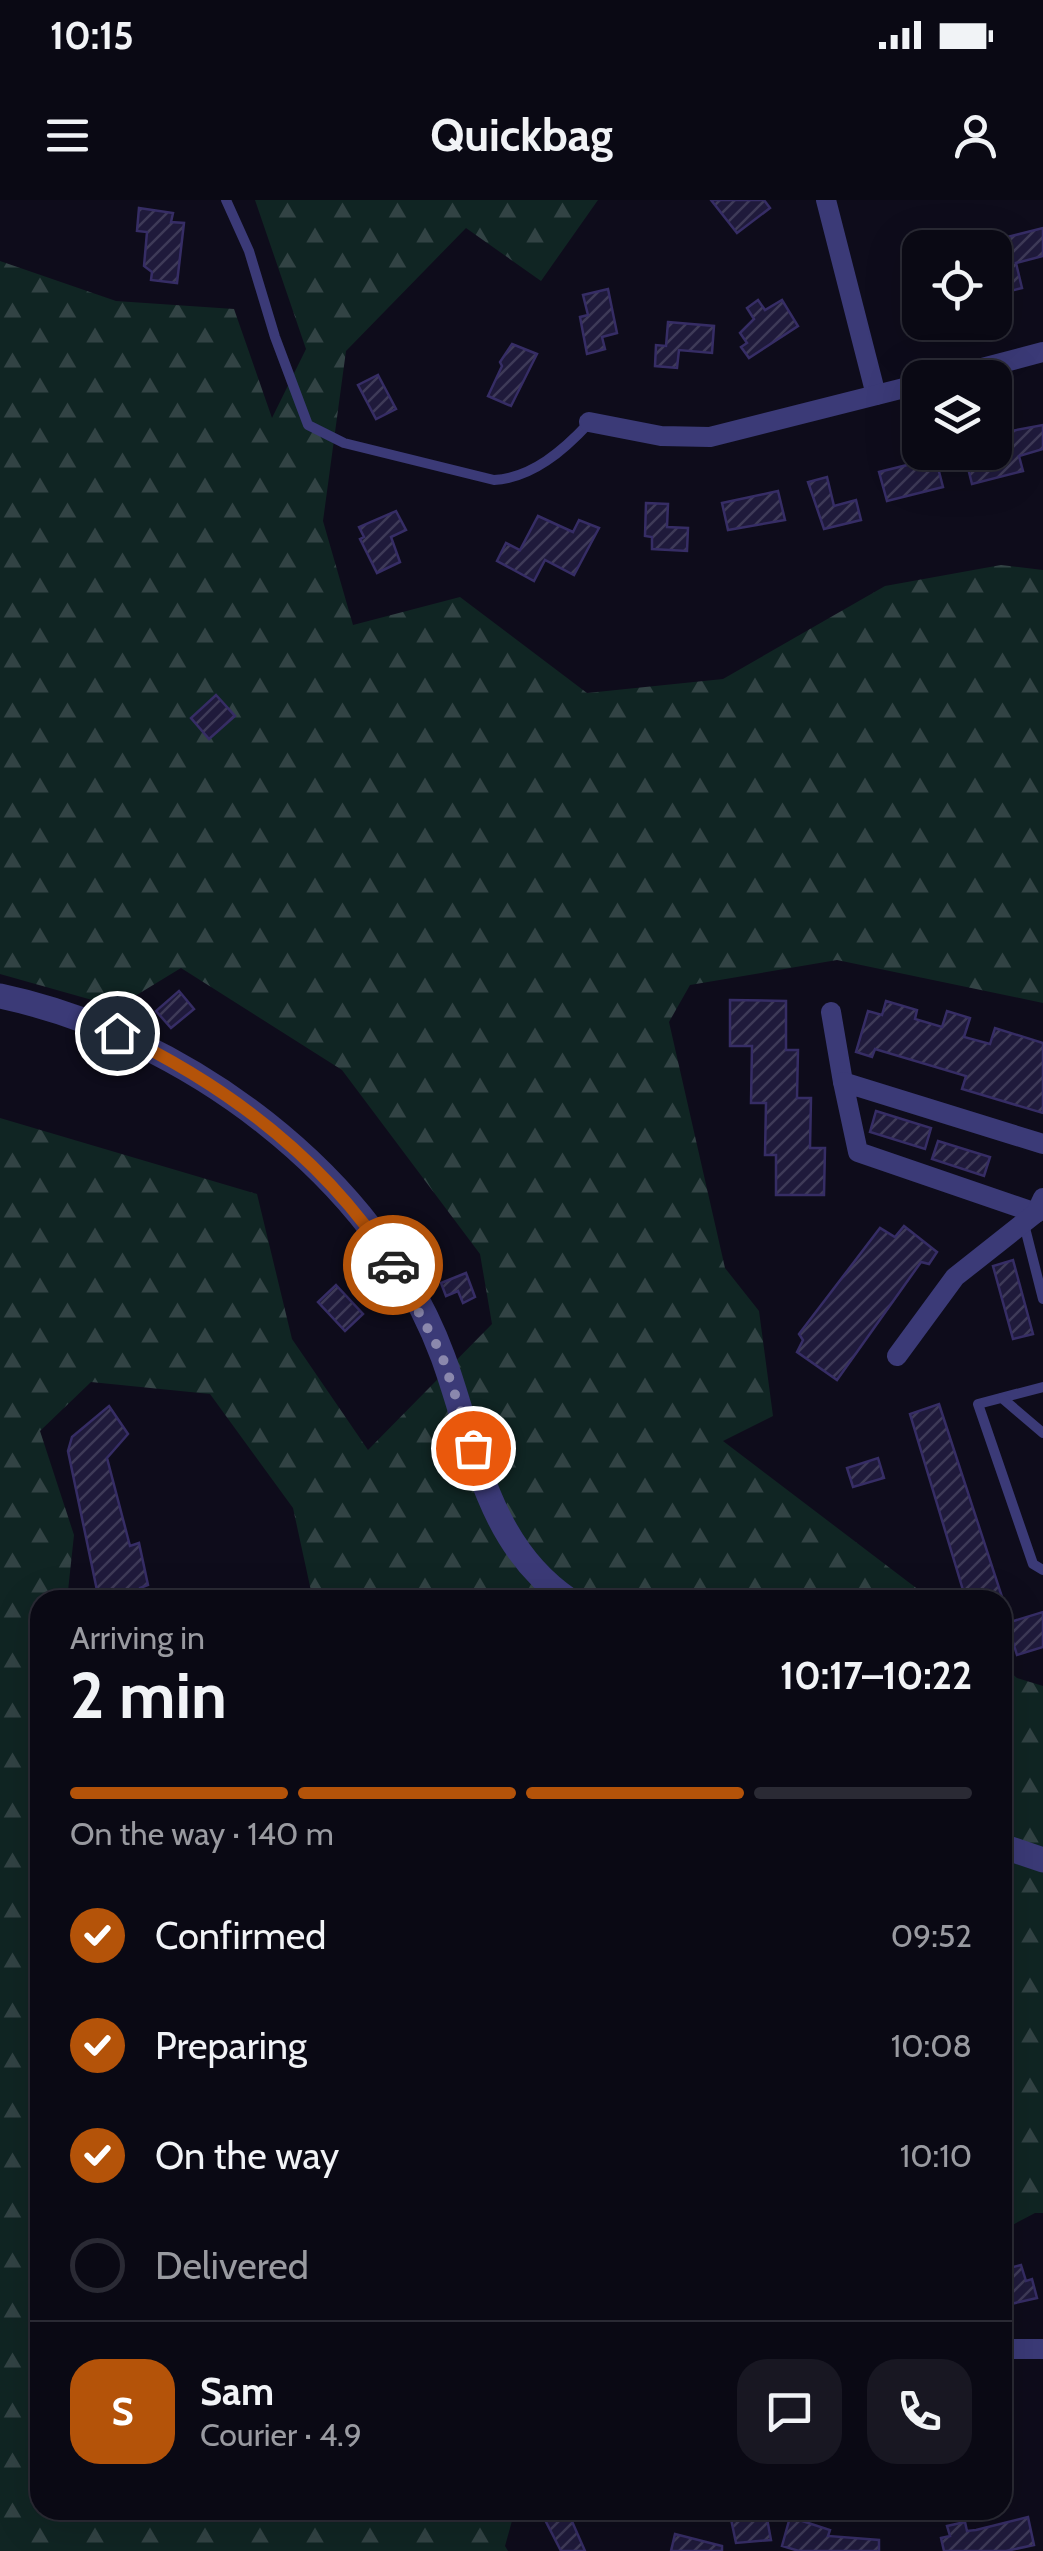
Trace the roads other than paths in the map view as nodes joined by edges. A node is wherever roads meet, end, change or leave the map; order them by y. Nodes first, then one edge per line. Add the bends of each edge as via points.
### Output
1 (226, 200) edge
2 (826, 200) edge
3 (1043, 352) edge
4 (1012, 360) edge
5 (902, 388) edge
6 (876, 394) junction
7 (590, 422) joint
8 (0, 996) edge
9 (831, 1012) dead end
10 (843, 1082) junction
11 (1043, 1144) edge
12 (1034, 1211) edge
13 (1043, 1299) edge
14 (897, 1356) dead end
15 (1043, 1387) edge
16 (1002, 1398) junction
17 (1043, 1433) edge
18 (1043, 1570) edge
19 (554, 1590) edge
20 (1012, 1849) edge
21 (1043, 1860) edge
22 (1043, 2349) edge
23 (1012, 2350) edge

1 - 7 lane via 308,425 344,443 494,480 534,468
2 - 6 street
3 - 4 street
5 - 6 street
6 - 7 street via 710,437 661,436
8 - 19 street via 71,1015 161,1054 244,1106 318,1171 381,1246 431,1331 505,1534
9 - 10 street
10 - 11 street
10 - 12 street via 858,1152
12 - 13 lane
12 - 14 street via 955,1277
15 - 16 lane
16 - 17 lane
16 - 18 lane via 978,1404 1033,1564
20 - 21 street
22 - 23 street

